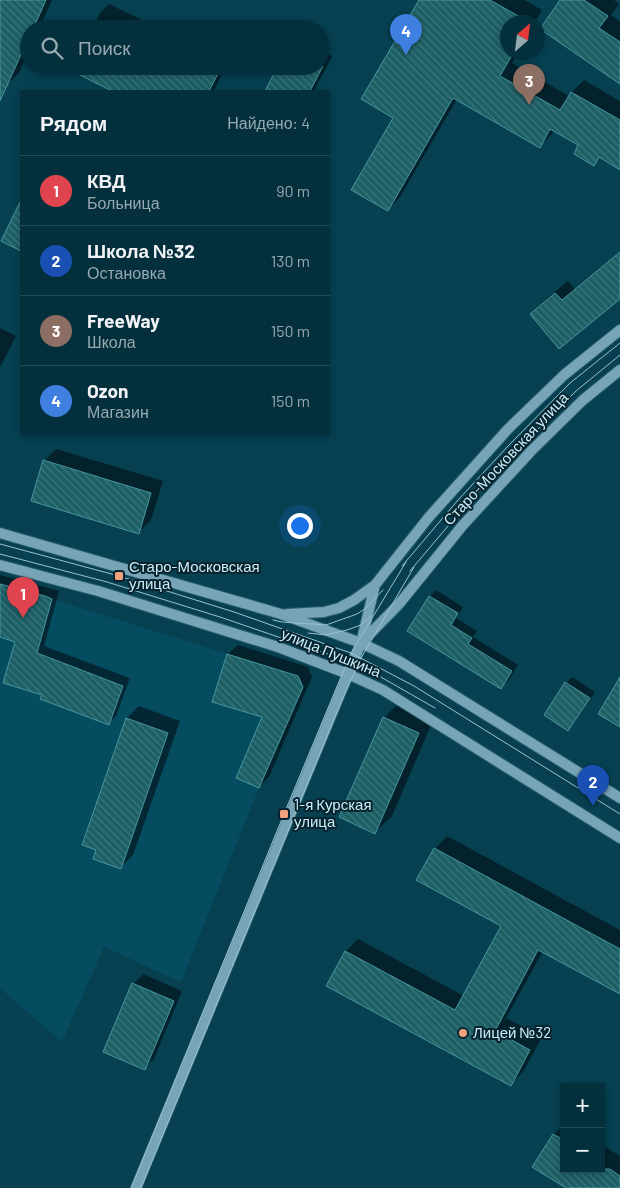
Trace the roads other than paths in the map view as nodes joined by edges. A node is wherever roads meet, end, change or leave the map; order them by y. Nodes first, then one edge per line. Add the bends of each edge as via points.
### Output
1 (620, 330) edge
2 (620, 370) edge
3 (0, 533) edge
4 (0, 565) edge
5 (375, 585) junction
6 (281, 614) junction
7 (361, 643) junction
8 (348, 674) junction
9 (620, 798) edge
10 (620, 838) edge
11 (136, 1188) edge

1 - 5 main road via 564,375 508,429 429,517
2 - 7 main road, Старо-Московская улица via 583,400 532,450 463,525 399,604
3 - 6 main road, улица Пушкина
4 - 8 main road, улица Пушкина via 98,591 261,642
5 - 6 main road via 332,610
5 - 7 main road
6 - 7 main road, улица Пушкина
7 - 8 main road
7 - 9 main road, улица Пушкина via 399,661
8 - 10 main road, улица Пушкина via 383,690
8 - 11 main road

